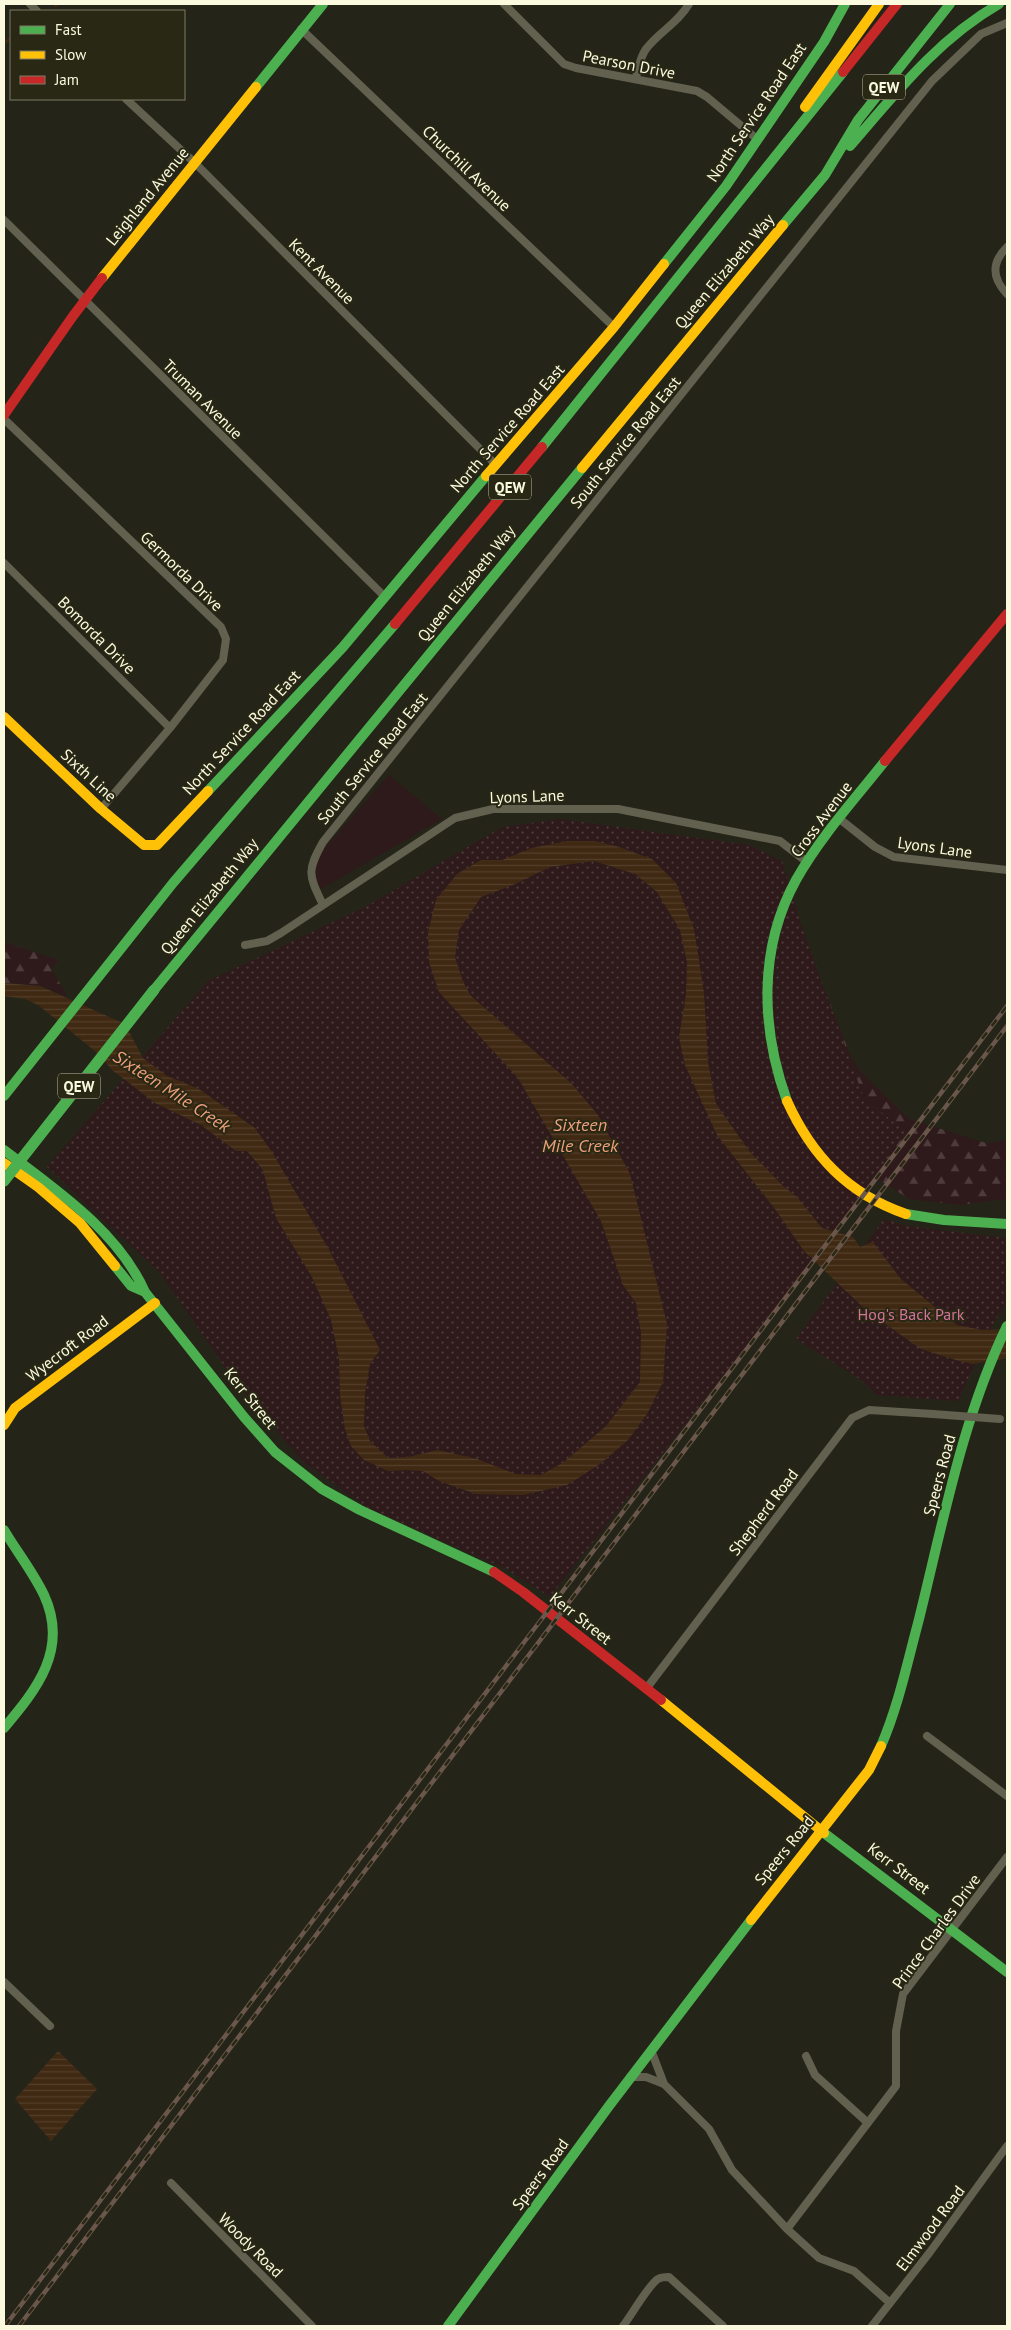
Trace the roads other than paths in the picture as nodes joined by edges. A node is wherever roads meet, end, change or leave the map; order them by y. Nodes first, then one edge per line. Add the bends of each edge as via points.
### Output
1 (323, 4) edge
2 (504, 4) edge
3 (689, 4) edge
4 (845, 4) edge
5 (879, 4) edge
6 (897, 4) edge
7 (950, 4) edge
8 (999, 4) edge
9 (1007, 23) edge
10 (301, 29) junction
11 (636, 78) junction
12 (127, 100) edge
13 (757, 139) junction
14 (195, 164) junction
15 (825, 175) junction
16 (759, 180) junction
17 (4, 220) edge
18 (1007, 248) edge
19 (1007, 294) edge
20 (84, 301) junction
21 (614, 327) junction
22 (4, 415) edge
23 (4, 419) edge
24 (496, 465) junction
25 (4, 563) edge
26 (384, 596) junction
27 (1007, 614) edge
28 (4, 717) edge
29 (170, 728) junction
30 (101, 809) junction
31 (841, 820) junction
32 (157, 845) joint
33 (807, 862) junction
34 (1007, 870) edge
35 (323, 905) junction
36 (244, 945) dead end
37 (4, 1096) edge
38 (4, 1150) edge
39 (4, 1163) edge
40 (4, 1181) edge
41 (1007, 1224) edge
42 (145, 1292) junction
43 (155, 1302) junction
44 (1007, 1326) edge
45 (1004, 1420) edge
46 (4, 1425) edge
47 (4, 1530) edge
48 (646, 1689) junction
49 (4, 1728) edge
50 (927, 1736) dead end
51 (1007, 1796) edge
52 (821, 1830) junction
53 (1007, 1858) edge
54 (952, 1928) junction
55 (1007, 1972) edge
56 (4, 1982) edge
57 (50, 2026) dead end
58 (651, 2050) junction
59 (806, 2056) dead end
60 (630, 2077) junction
61 (664, 2084) junction
62 (868, 2123) junction
63 (1007, 2146) edge
64 (171, 2183) dead end
65 (787, 2229) junction
66 (890, 2302) junction
67 (312, 2326) edge
68 (448, 2326) edge
69 (623, 2326) edge
70 (722, 2326) edge
71 (872, 2326) edge

1 - 10 main road, Leighland Avenue
2 - 11 street, Pearson Drive via 564,64
3 - 11 street via 682,16 646,48
4 - 13 main road, North Service Road East via 824,42
5 - 16 main road via 768,159
6 - 16 main road, Queen Elizabeth Way / QEW
7 - 15 main road, Queen Elizabeth Way / QEW via 858,120
8 - 15 main road via 979,14 899,89
9 - 35 street, South Service Road East via 981,34 932,81 323,842 311,863 312,881
10 - 14 main road, Leighland Avenue
10 - 21 street, Churchill Avenue
11 - 13 street, Pearson Drive via 697,91
12 - 14 street, Kent Avenue
13 - 21 main road, North Service Road East via 726,186
14 - 20 main road, Leighland Avenue
14 - 24 street, Kent Avenue
15 - 40 main road, Queen Elizabeth Way / QEW, bridge via 490,578 154,990
16 - 37 main road, Queen Elizabeth Way / QEW via 465,542 173,883
17 - 20 street, Truman Avenue
18 - 19 street via 1000,255 994,271
20 - 22 main road, Leighland Avenue
20 - 26 street, Truman Avenue
21 - 24 main road, North Service Road East
23 - 29 street, Germorda Drive via 221,627 226,639 223,660
24 - 26 main road, North Service Road East
25 - 29 street, Bomorda Drive
26 - 32 main road, North Service Road East via 343,647
27 - 31 main road, Cross Avenue via 883,763
28 - 30 main road, Sixth Line
29 - 30 street, Germorda Drive
30 - 32 main road, Sixth Line via 144,845
31 - 33 main road, Cross Avenue
31 - 34 street, Lyons Lane via 875,847 894,857
33 - 35 street, Lyons Lane via 780,841 618,809 493,809 455,818
33 - 41 main road, Cross Avenue via 788,896 771,949 766,979 768,1039 775,1070 793,1115 831,1169 871,1199 918,1216
35 - 36 street, Lyons Lane via 267,941
38 - 42 main road, Kerr Street via 107,1236 143,1282
39 - 42 main road, Kerr Street via 80,1223 132,1286
42 - 43 main road, Kerr Street
43 - 46 main road, Wyecroft Road via 15,1408
43 - 48 main road, Kerr Street via 269,1445 322,1489 489,1570
44 - 52 main road, Speers Road via 977,1397 892,1721 868,1770
45 - 48 street, Shepherd Road, bridge via 869,1410 852,1418
47 - 49 main road via 49,1606 54,1644 48,1666 31,1697
48 - 52 main road, Kerr Street
50 - 51 street
52 - 54 main road, Kerr Street
52 - 58 main road, Speers Road
53 - 54 street, Prince Charles Drive
54 - 55 main road, Kerr Street
54 - 62 street, Prince Charles Drive via 903,1994 896,2031 896,2086
56 - 57 street
58 - 60 main road, Speers Road
58 - 61 street
59 - 62 street via 815,2075
60 - 61 street via 646,2077
60 - 68 main road, Speers Road
61 - 65 street via 709,2129 732,2170
62 - 65 street, Prince Charles Drive
63 - 66 street, Elmwood Road
64 - 67 street, Woody Road
65 - 66 street via 819,2258 854,2271
66 - 71 street, Elmwood Road
69 - 70 street via 650,2286 659,2278 669,2277

